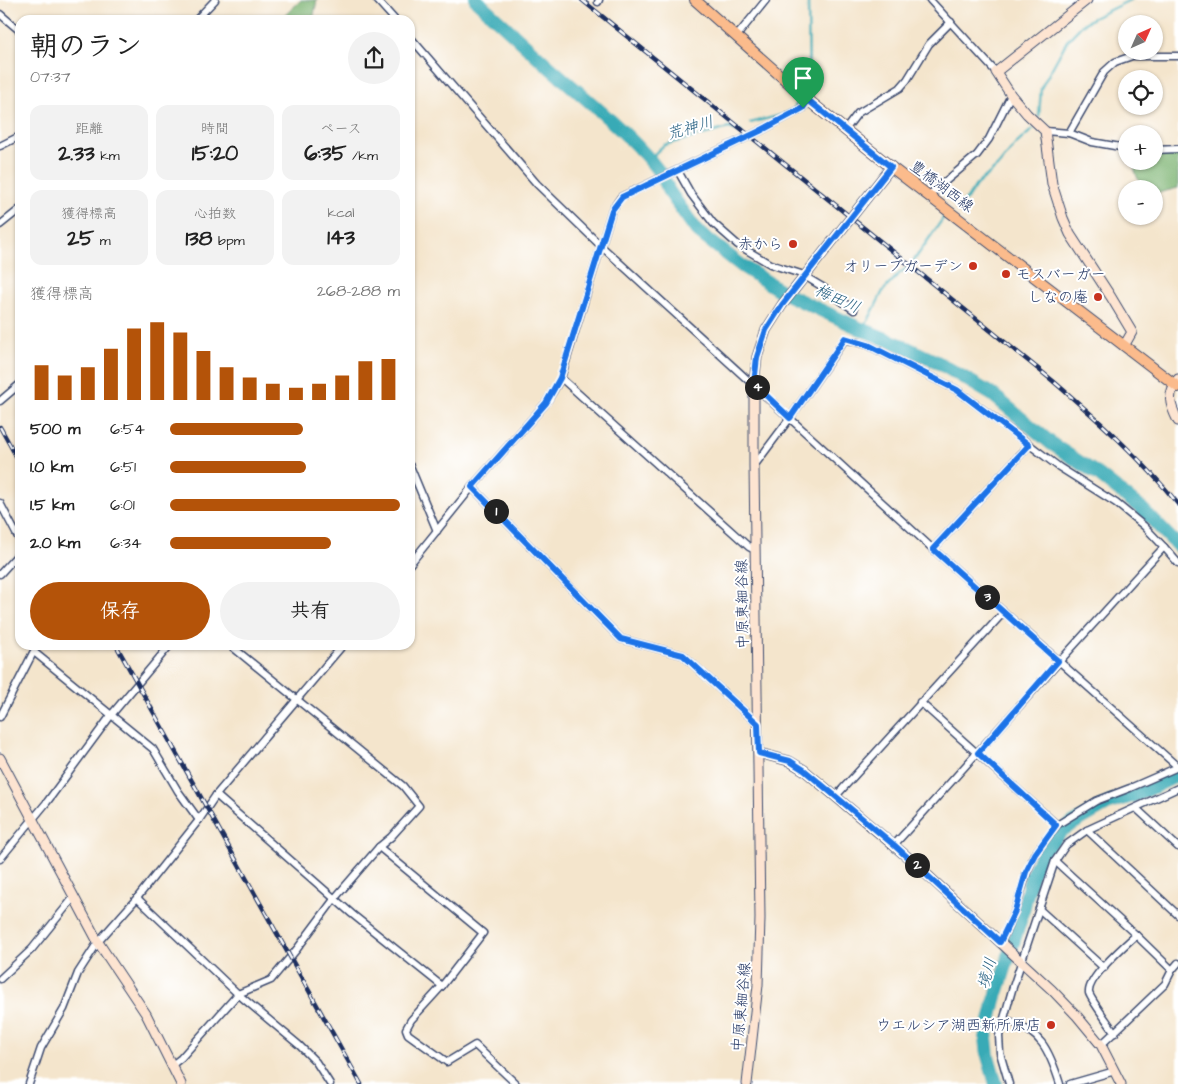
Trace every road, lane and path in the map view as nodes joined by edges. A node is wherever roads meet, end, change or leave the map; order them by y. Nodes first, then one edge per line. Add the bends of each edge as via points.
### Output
1 (215, 0) edge
2 (377, 0) edge
3 (695, 0) edge
4 (766, 0) edge
5 (930, 0) edge
6 (1087, 0) edge
7 (0, 14) edge
8 (201, 15) edge
9 (390, 15) edge
10 (951, 22) junction
11 (15, 27) edge
12 (736, 36) junction
13 (415, 43) edge
14 (1178, 56) edge
15 (996, 72) junction
16 (1011, 95) junction
17 (803, 96) junction
18 (845, 130) junction
19 (1045, 131) junction
20 (1069, 133) junction
21 (15, 138) edge
22 (0, 146) edge
23 (1118, 147) edge
24 (1178, 149) edge
25 (1163, 150) edge
26 (891, 167) junction
27 (676, 171) junction
28 (929, 195) junction
29 (15, 213) edge
30 (0, 225) edge
31 (600, 245) junction
32 (804, 278) junction
33 (854, 310) dead end
34 (1124, 346) junction
35 (560, 378) junction
36 (1177, 383) edge
37 (754, 384) junction
38 (15, 388) edge
39 (0, 401) edge
40 (790, 418) junction
41 (1178, 421) edge
42 (1029, 445) junction
43 (754, 466) junction
44 (415, 478) edge
45 (472, 487) junction
46 (0, 503) edge
47 (437, 531) junction
48 (15, 532) edge
49 (1164, 546) junction
50 (933, 549) junction
51 (755, 550) junction
52 (15, 558) edge
53 (415, 558) edge
54 (1178, 563) edge
55 (0, 574) edge
56 (1004, 612) junction
57 (35, 650) edge
58 (38, 650) edge
59 (166, 650) edge
60 (236, 650) edge
61 (339, 650) edge
62 (1058, 661) junction
63 (296, 700) junction
64 (920, 702) junction
65 (112, 714) junction
66 (0, 717) edge
67 (758, 724) junction
68 (759, 753) junction
69 (978, 753) junction
70 (0, 758) edge
71 (1178, 788) edge
72 (216, 795) junction
73 (836, 796) junction
74 (1137, 808) junction
75 (32, 819) junction
76 (199, 820) junction
77 (1056, 825) junction
78 (1087, 830) junction
79 (894, 845) junction
80 (379, 847) junction
81 (1178, 847) edge
82 (0, 859) edge
83 (1055, 861) junction
84 (74, 897) junction
85 (137, 898) junction
86 (335, 898) junction
87 (1039, 909) junction
88 (1178, 915) edge
89 (1136, 934) junction
90 (98, 942) junction
91 (1003, 944) junction
92 (1022, 962) junction
93 (1178, 963) edge
94 (1104, 968) junction
95 (1172, 970) junction
96 (0, 979) edge
97 (442, 986) junction
98 (238, 994) junction
99 (1004, 1020) junction
100 (1115, 1033) junction
101 (1101, 1045) junction
102 (172, 1065) junction
103 (1115, 1071) junction
104 (29, 1084) edge
105 (181, 1084) edge
106 (330, 1084) edge
107 (516, 1084) edge
108 (747, 1084) edge
109 (1009, 1084) edge
110 (1060, 1084) edge
111 (1070, 1084) edge
112 (1121, 1084) edge

1 - 8 street
2 - 9 street
3 - 12 main road, 豊橋湖西線
4 - 12 street
5 - 10 street
6 - 15 street
7 - 11 street
10 - 15 street
10 - 18 street via 929,44 900,88 858,112
12 - 17 main road, 豊橋湖西線
13 - 31 street via 537,184
14 - 20 street via 1132,56 1115,62 1104,72
15 - 16 street
16 - 19 street
16 - 28 street via 989,139 977,155
17 - 18 main road, 豊橋湖西線
17 - 27 street via 803,108
18 - 26 main road, 豊橋湖西線
19 - 20 street
19 - 34 street via 1052,184 1063,218 1132,332
20 - 23 street via 1092,142
21 - 22 street
24 - 25 street
26 - 28 main road, 豊橋湖西線
26 - 32 street, 中原東細谷線
27 - 31 street via 622,197 612,210
27 - 32 street via 713,223 738,245 770,264
28 - 34 main road, 豊橋湖西線
29 - 30 street
31 - 35 street
31 - 37 street
32 - 33 street
32 - 37 street, 中原東細谷線 via 766,330 757,357
34 - 36 main road, 豊橋湖西線
35 - 45 street via 546,403
35 - 51 street
36 - 41 street via 1170,391 1171,407
37 - 40 street
37 - 43 street, 中原東細谷線
38 - 39 street
40 - 42 street via 845,338 868,345 957,390
40 - 43 street
40 - 50 street
42 - 49 street via 1116,502
42 - 50 street
43 - 51 street, 中原東細谷線
44 - 47 street
45 - 47 street
45 - 67 street via 621,639 683,655
46 - 48 street
47 - 53 street
49 - 54 street
49 - 62 street
50 - 56 street
51 - 67 street, 中原東細谷線
52 - 55 street
56 - 62 street
56 - 64 street
57 - 66 street
58 - 65 street
59 - 65 street
60 - 63 street
61 - 63 street
62 - 69 street
62 - 77 street via 1178,767 1096,801
63 - 72 street
63 - 80 street via 403,786 419,806
64 - 69 street
64 - 73 street
65 - 75 street
65 - 76 street via 153,749
67 - 68 street, 中原東細谷線
68 - 73 street via 790,761
68 - 108 street, 中原東細谷線 via 758,975
69 - 77 street
69 - 79 street
70 - 75 street
71 - 74 street
72 - 76 street
72 - 86 street
73 - 79 street
74 - 78 street
74 - 81 street
75 - 82 street
75 - 84 street
76 - 85 street
77 - 91 street via 1026,872
78 - 83 street via 1066,845
78 - 88 street
79 - 91 street
80 - 86 street
80 - 97 street via 483,933
83 - 87 street
83 - 89 street
84 - 90 street
84 - 96 street via 32,949
85 - 90 street
85 - 98 street
86 - 97 street
86 - 98 street via 271,980
87 - 92 street
87 - 94 street
89 - 94 street
89 - 95 street
90 - 102 street via 146,1014
90 - 104 street via 78,973 64,1009 41,1048
91 - 92 street
92 - 99 street
92 - 101 street
93 - 95 street
94 - 100 street via 1090,986 1090,994
95 - 100 street via 1165,984
97 - 107 street via 411,1020 406,1029 408,1034 447,1062 475,1045
98 - 102 street
98 - 106 street via 299,1045 316,1062
99 - 109 street via 999,1036 1000,1053
99 - 110 street via 1026,1027 1039,1040 1054,1064
100 - 101 street
101 - 103 street
102 - 105 street
103 - 111 street
103 - 112 street

